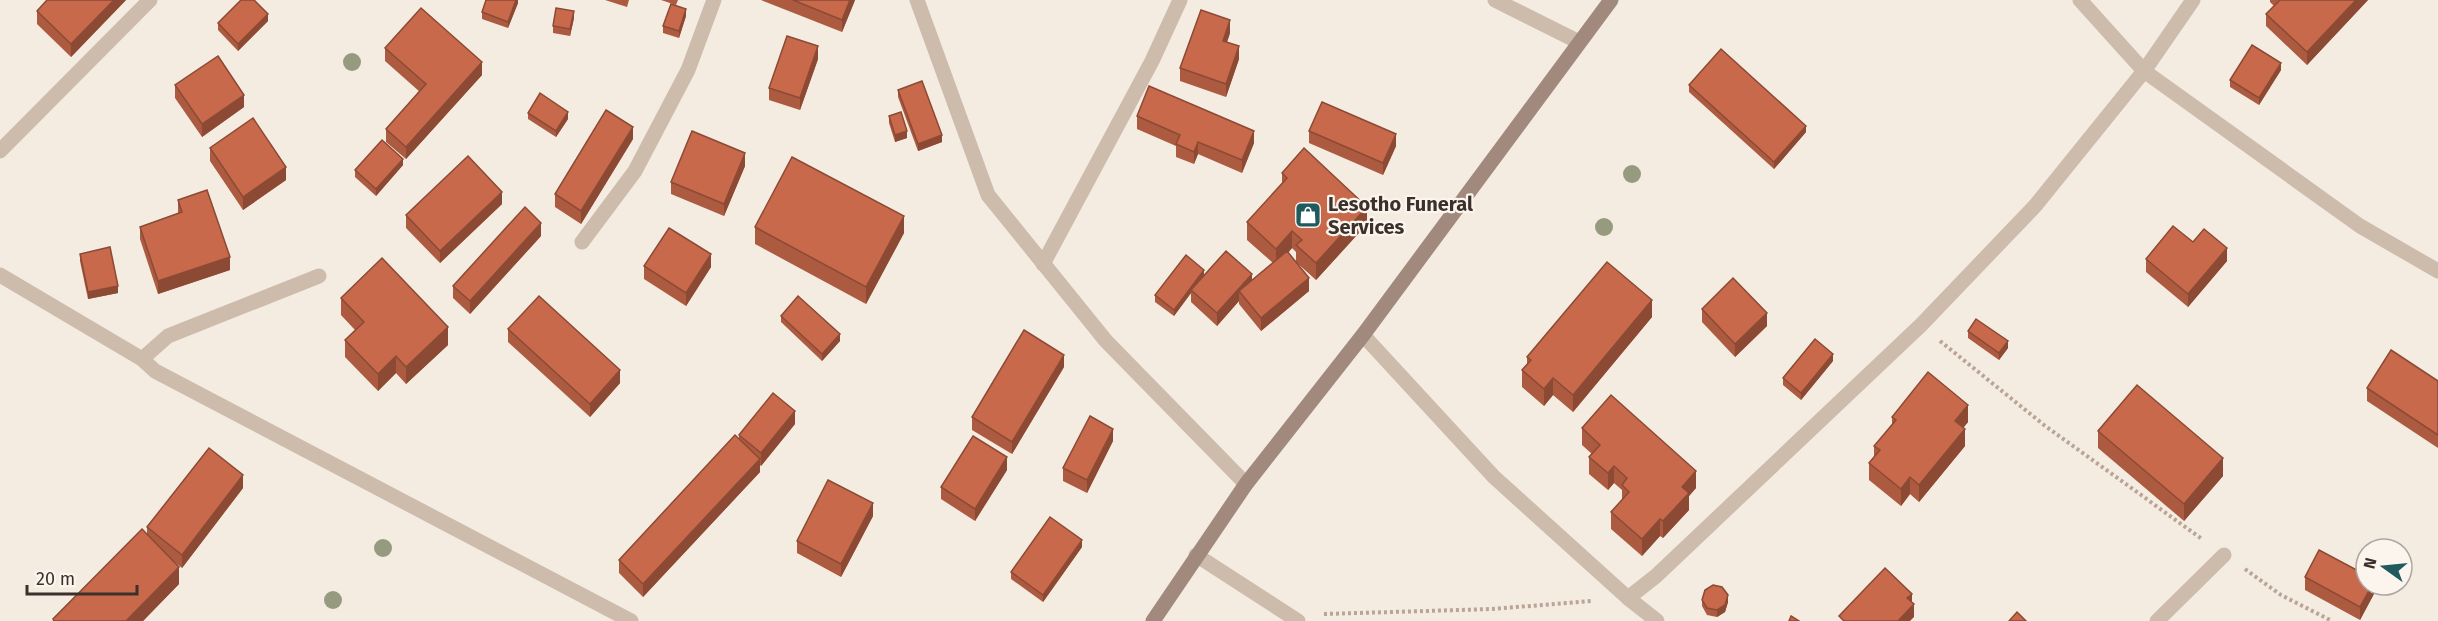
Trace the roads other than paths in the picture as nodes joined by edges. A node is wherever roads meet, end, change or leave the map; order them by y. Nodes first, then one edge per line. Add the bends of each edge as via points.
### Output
1 (150, 0) edge
2 (714, 0) edge
3 (917, 0) edge
4 (1180, 0) edge
5 (1495, 0) edge
6 (1611, 0) edge
7 (2080, 0) edge
8 (2193, 0) edge
9 (1579, 42) junction
10 (2144, 70) junction
11 (0, 151) edge
12 (582, 242) dead end
13 (1043, 264) junction
14 (2436, 266) edge
15 (0, 275) edge
16 (319, 276) dead end
17 (1363, 335) junction
18 (141, 359) junction
19 (1246, 484) junction
20 (1196, 555) junction
21 (2224, 555) road end
22 (1628, 598) junction
23 (1294, 618) edge
24 (631, 621) edge
25 (1153, 621) edge
26 (1657, 621) edge
27 (2157, 621) edge

1 - 11 street
2 - 12 street via 688,70 635,171
3 - 13 street via 988,195
4 - 13 street via 1152,61
5 - 9 street
6 - 9 main road
7 - 10 street
8 - 10 street
9 - 17 main road
10 - 14 street via 2360,226
10 - 22 street via 2035,206 1922,325 1674,560
13 - 19 street via 1106,341
15 - 18 street
16 - 18 street via 168,336
17 - 19 main road
17 - 22 street via 1494,477
18 - 24 street via 155,371
19 - 20 main road
20 - 23 street
20 - 25 main road
21 - 27 street
22 - 26 street

